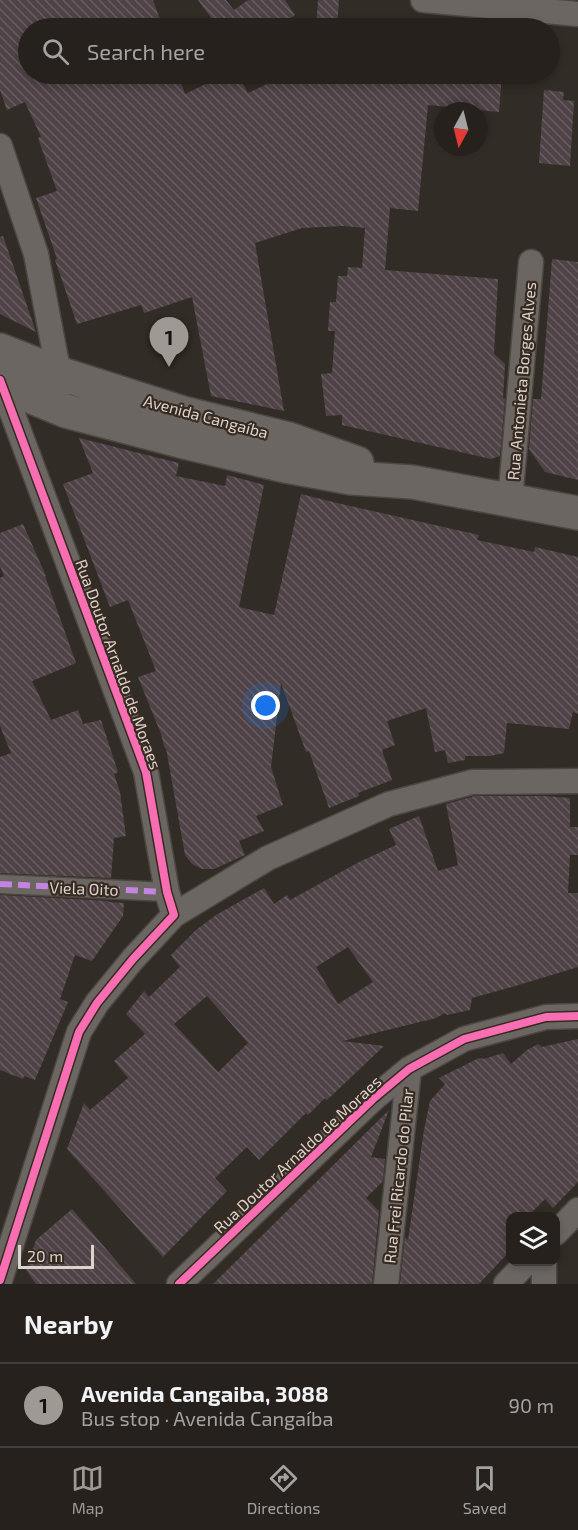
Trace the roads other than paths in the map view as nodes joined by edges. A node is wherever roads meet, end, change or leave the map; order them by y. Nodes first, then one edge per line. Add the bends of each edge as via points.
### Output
1 (423, 0) edge
2 (578, 14) edge
3 (0, 146) edge
4 (531, 262) dead end
5 (0, 350) edge
6 (58, 373) junction
7 (0, 383) edge
8 (66, 411) junction
9 (412, 482) junction
10 (510, 501) junction
11 (578, 513) edge
12 (578, 781) edge
13 (0, 884) edge
14 (167, 892) junction
15 (174, 915) junction
16 (578, 1016) edge
17 (410, 1069) junction
18 (578, 1210) edge
19 (560, 1228) edge
20 (523, 1266) edge
21 (544, 1266) edge
22 (0, 1280) edge
23 (178, 1284) edge
24 (386, 1284) edge
25 (506, 1284) edge
26 (544, 1284) edge

1 - 2 street
3 - 6 street via 36,255
4 - 10 street, Rua Antonieta Borges Alves
5 - 6 main road, Avenida Cangaíba
6 - 8 street
6 - 9 main road, Avenida Cangaíba via 183,412 290,439
7 - 8 main road, Avenida Cangaíba
7 - 14 street, Rua Doutor Arnaldo de Moraes via 146,772
8 - 9 main road, Avenida Cangaíba via 285,466 351,478
9 - 10 main road, Avenida Cangaíba
10 - 11 main road, Avenida Cangaíba
12 - 15 street via 472,782 389,804 268,858
13 - 14 street, Viela Oito
14 - 15 street, Rua Doutor Arnaldo de Moraes
15 - 22 street via 104,994 79,1032
16 - 17 street, Rua Doutor Arnaldo de Moraes via 546,1017 464,1039
17 - 23 street, Rua Doutor Arnaldo de Moraes via 373,1099
17 - 24 street, Rua Frei Ricardo do Pilar
18 - 19 street
20 - 25 street
21 - 26 street

